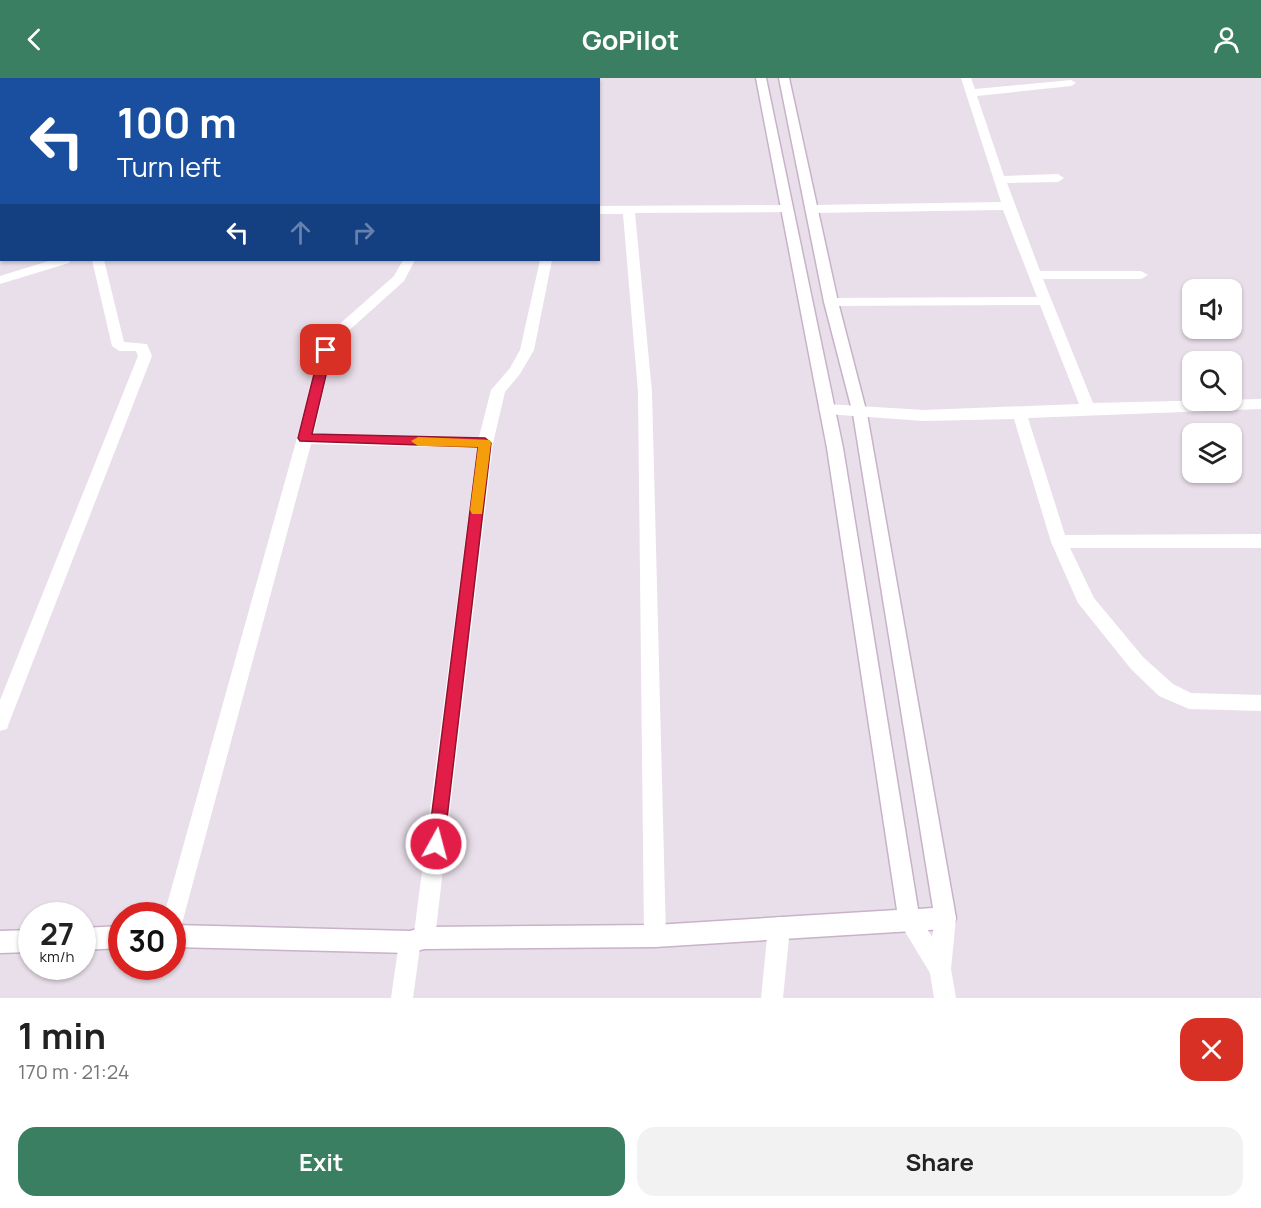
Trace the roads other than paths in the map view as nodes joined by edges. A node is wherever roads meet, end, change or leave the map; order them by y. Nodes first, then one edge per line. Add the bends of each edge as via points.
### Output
1 (761, 78) edge
2 (784, 78) edge
3 (966, 78) edge
4 (1071, 83) dead end
5 (972, 93) junction
6 (1058, 178) dead end
7 (1001, 180) junction
8 (1008, 206) junction
9 (786, 209) junction
10 (811, 209) junction
11 (600, 210) edge
12 (630, 210) junction
13 (61, 261) edge
14 (98, 261) edge
15 (408, 261) edge
16 (546, 261) edge
17 (1036, 275) junction
18 (1141, 275) dead end
19 (0, 280) edge
20 (1046, 301) junction
21 (831, 302) junction
22 (1261, 404) edge
23 (826, 409) junction
24 (1088, 409) junction
25 (860, 414) junction
26 (1020, 415) junction
27 (305, 438) junction
28 (485, 443) junction
29 (1261, 541) edge
30 (1059, 542) junction
31 (1261, 703) edge
32 (0, 723) edge
33 (178, 902) edge
34 (945, 918) junction
35 (909, 920) junction
36 (779, 928) junction
37 (186, 936) edge
38 (655, 936) junction
39 (417, 940) junction
40 (18, 941) edge
41 (0, 942) edge
42 (940, 969) junction
43 (402, 998) edge
44 (772, 998) edge
45 (945, 998) edge

1 - 9 street
2 - 10 street
3 - 5 street
4 - 5 street
5 - 7 street
6 - 7 street
7 - 8 street
8 - 10 street
8 - 17 street
9 - 12 street
9 - 23 street
10 - 21 street
11 - 12 street
12 - 38 street via 645,392
13 - 19 street
14 - 32 street via 119,346 142,347 145,356
15 - 27 street via 399,278 339,332 326,350
16 - 28 street via 527,350 498,390
17 - 18 street
17 - 20 street
20 - 21 street
20 - 24 street
21 - 25 street
22 - 24 street
23 - 25 street
23 - 35 street
24 - 26 street
25 - 26 street
25 - 34 street
26 - 30 street
27 - 28 street
27 - 33 street
28 - 39 street
29 - 30 street
30 - 31 street via 1087,603 1137,663 1166,690 1189,701
34 - 35 street
34 - 42 street
35 - 36 street
35 - 42 street
36 - 38 street
36 - 44 street
37 - 39 street
38 - 39 street
39 - 43 street
40 - 41 street
42 - 45 street

